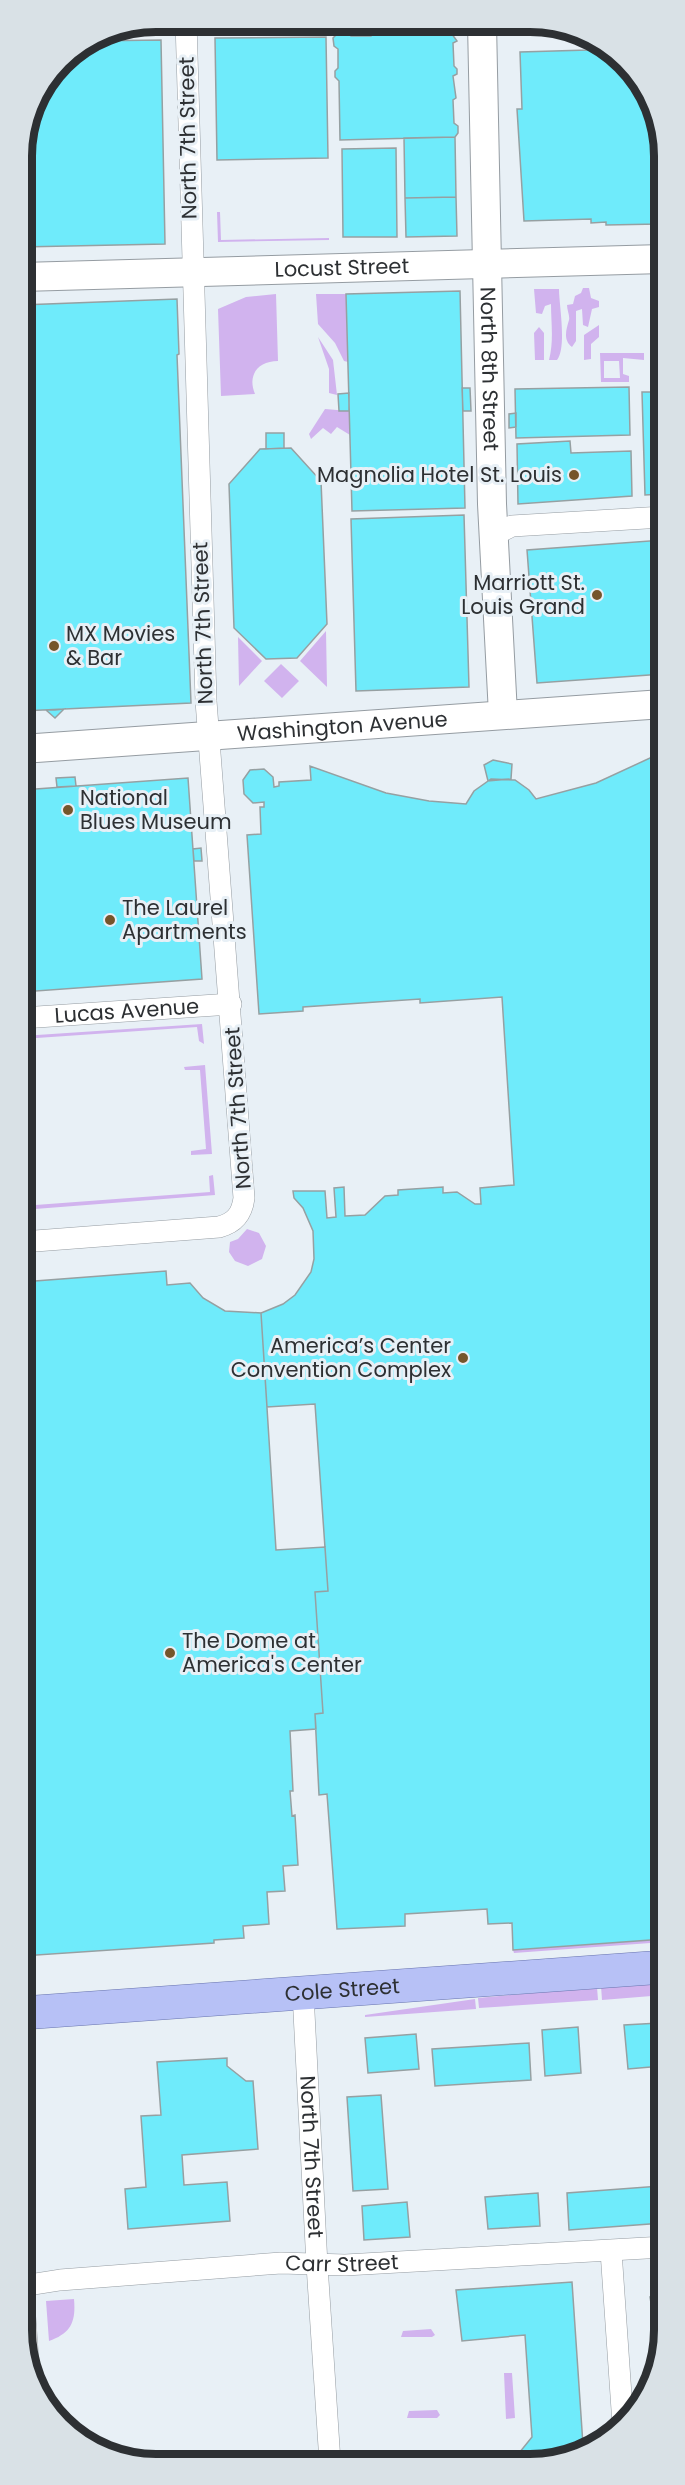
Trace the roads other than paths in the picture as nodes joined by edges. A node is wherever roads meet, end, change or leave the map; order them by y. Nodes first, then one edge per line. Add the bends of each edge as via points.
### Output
1 (186, 32) edge
2 (482, 32) edge
3 (654, 259) edge
4 (485, 263) junction
5 (191, 272) junction
6 (32, 277) edge
7 (654, 518) edge
8 (494, 542) junction
9 (654, 705) edge
10 (503, 714) junction
11 (209, 736) junction
12 (32, 748) edge
13 (231, 1004) junction
14 (32, 1017) edge
15 (32, 1241) edge
16 (653, 1967) edge
17 (303, 1993) junction
18 (32, 2012) edge
19 (653, 2248) edge
20 (611, 2251) junction
21 (317, 2265) junction
22 (32, 2281) edge
23 (622, 2412) edge
24 (329, 2454) edge

1 - 5 street, North 7th Street
2 - 4 street, North 8th Street
3 - 4 street, Locust Street
4 - 5 street, Locust Street
4 - 8 street, North 8th Street
5 - 6 street, Locust Street
5 - 11 street, North 7th Street
7 - 8 street via 512,526 500,531
8 - 10 street, North 8th Street
9 - 10 street, Washington Avenue
10 - 11 street, Washington Avenue
11 - 12 street, Washington Avenue
11 - 13 street, North 7th Street
13 - 14 street, Lucas Avenue
13 - 15 street, North 7th Street via 244,1198 233,1221 210,1228
16 - 17 main road, Cole Street
17 - 18 main road, Cole Street
17 - 21 street, North 7th Street
19 - 20 street, Carr Street
20 - 21 street, Carr Street
20 - 23 street
21 - 22 street, Carr Street via 281,2263
21 - 24 street, North 7th Street

